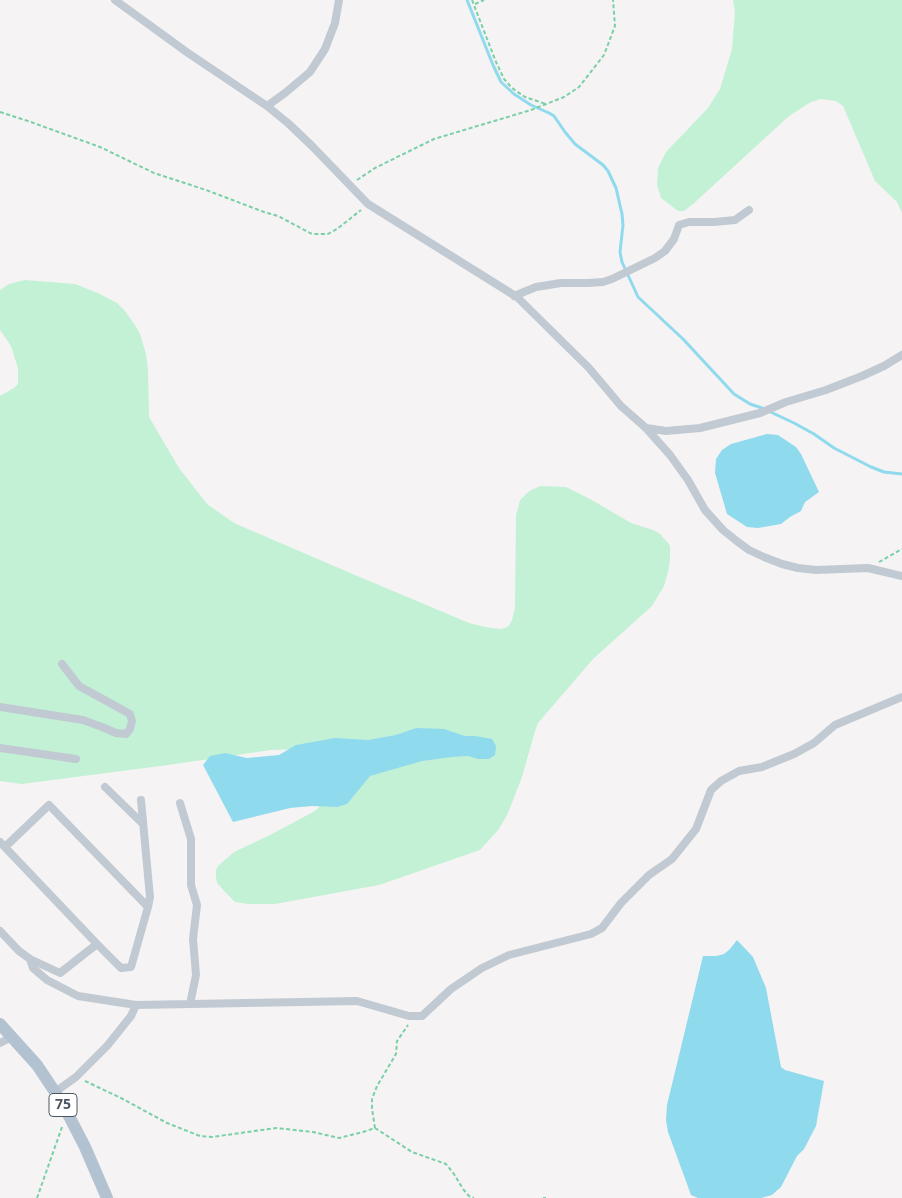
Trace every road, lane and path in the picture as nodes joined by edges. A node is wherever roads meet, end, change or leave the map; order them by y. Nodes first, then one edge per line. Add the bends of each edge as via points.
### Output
1 (115, 0) edge
2 (339, 0) edge
3 (472, 0) edge
4 (484, 0) edge
5 (613, 0) edge
6 (474, 4) junction
7 (546, 104) junction
8 (267, 106) junction
9 (0, 112) edge
10 (349, 185) junction
11 (368, 204) junction
12 (749, 210) dead end
13 (514, 296) junction
14 (902, 355) edge
15 (646, 428) junction
16 (902, 549) edge
17 (868, 568) junction
18 (902, 576) edge
19 (62, 664) dead end
20 (902, 697) edge
21 (0, 707) edge
22 (0, 748) edge
23 (76, 759) dead end
24 (105, 787) dead end
25 (141, 800) dead end
26 (180, 803) dead end
27 (143, 824) junction
28 (3, 844) edge
29 (148, 908) junction
30 (0, 931) edge
31 (97, 944) junction
32 (30, 959) junction
33 (190, 1004) junction
34 (136, 1005) junction
35 (414, 1016) junction
36 (0, 1024) edge
37 (12, 1037) junction
38 (0, 1043) edge
39 (76, 1077) junction
40 (55, 1092) junction
41 (68, 1114) junction
42 (375, 1128) junction
43 (37, 1198) edge
44 (107, 1198) edge
45 (474, 1198) edge

1 - 8 street
2 - 8 street via 325,49 310,72
3 - 6 path
4 - 6 path
5 - 7 path via 615,26 604,55 579,87
6 - 7 path via 504,79 525,96
7 - 10 path via 434,139 375,168
8 - 10 street
9 - 11 path via 100,147 154,173 278,216 312,234 328,234
10 - 11 street
11 - 13 street
12 - 13 street via 735,220 679,225 665,251 612,280 536,287
13 - 15 street
14 - 15 street via 862,376 760,413 693,429 666,431
15 - 17 street via 675,461 705,510 749,550 798,568
16 - 17 path
17 - 18 street
19 - 21 street via 79,686 130,714 132,722 126,734 83,720
20 - 35 street via 835,724 794,754 762,767 739,771 722,781 711,790 696,829 672,859 649,874 602,928 591,934 509,955 451,989 422,1016
22 - 23 street
24 - 27 street
25 - 27 street
26 - 33 street via 191,839 191,885 197,905 193,939 196,975
27 - 29 street via 150,897
28 - 29 street via 49,805
28 - 31 street
29 - 31 street via 131,966 121,968
30 - 32 street
31 - 32 street via 60,973
32 - 34 street via 33,968 47,980 78,996
33 - 34 street
33 - 35 street via 357,1001
34 - 39 street via 107,1046
35 - 42 path via 397,1041 396,1054 372,1099
36 - 37 main road, 75
37 - 38 street
37 - 40 main road, 75
39 - 40 street
39 - 42 path via 200,1136 276,1128 338,1138
40 - 41 main road, 75
41 - 43 path
41 - 44 main road, 75
42 - 45 path via 412,1152 446,1164 463,1189

